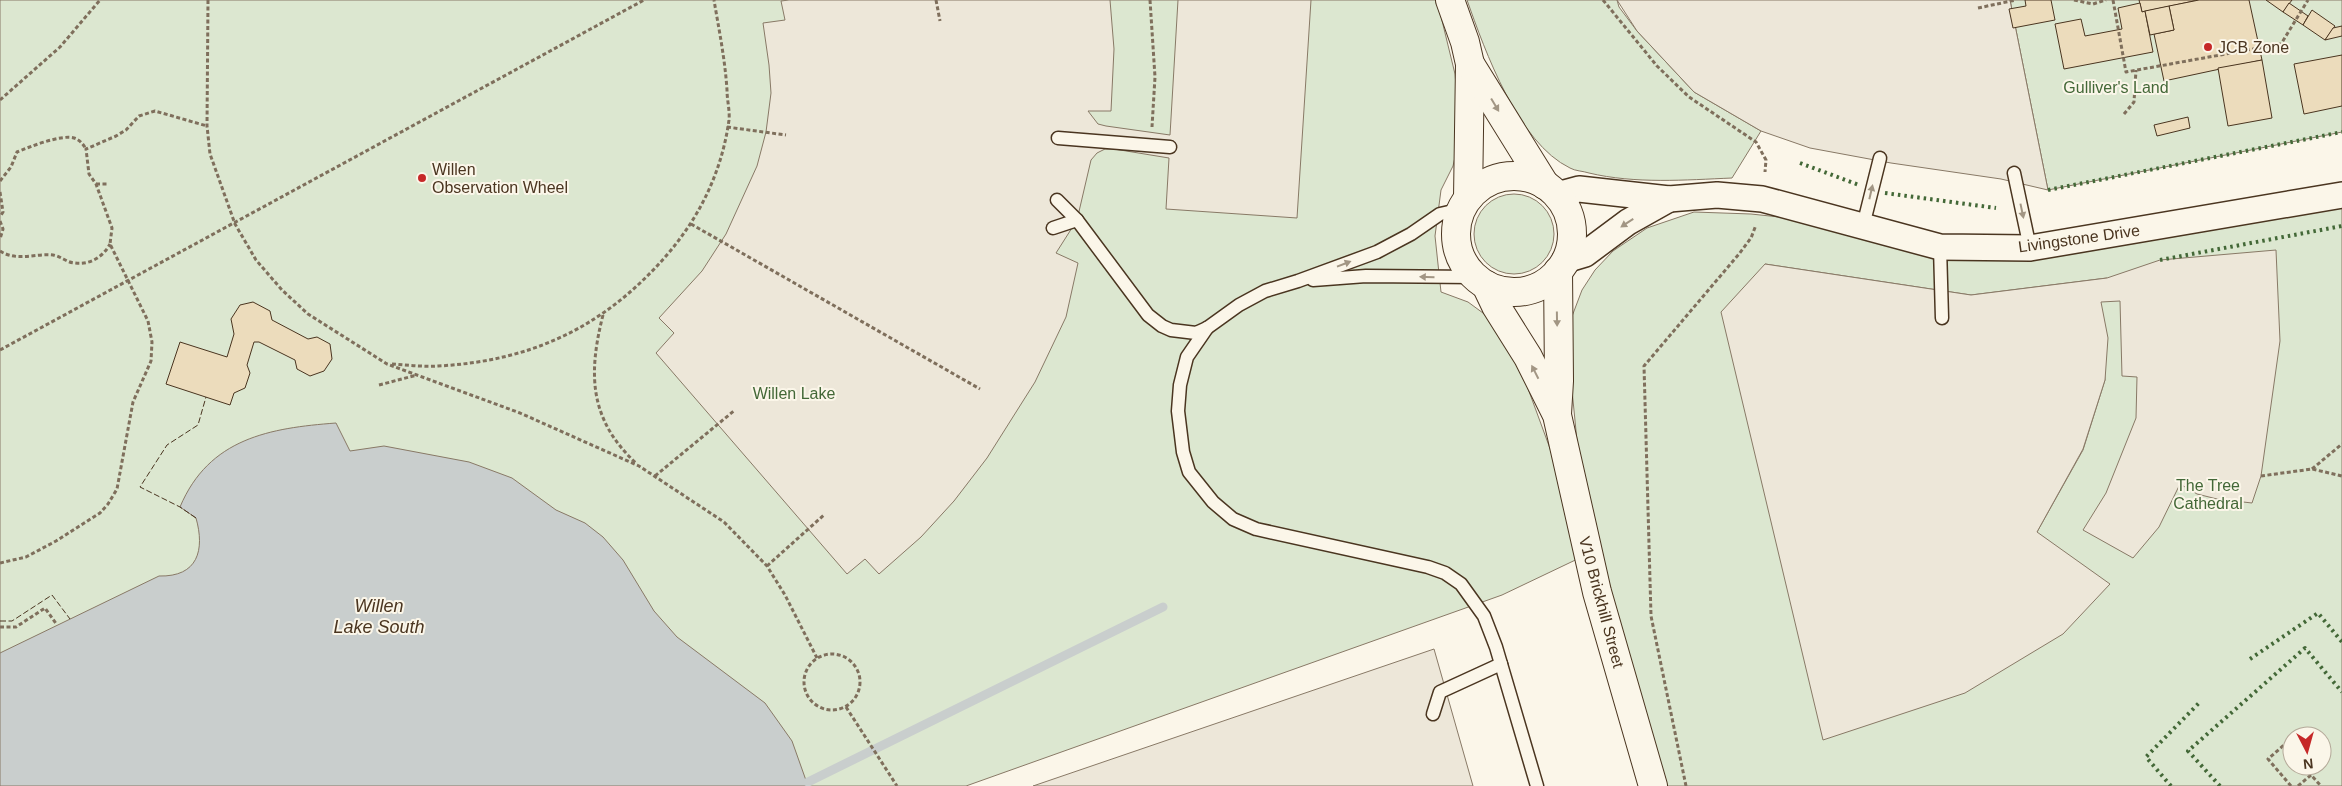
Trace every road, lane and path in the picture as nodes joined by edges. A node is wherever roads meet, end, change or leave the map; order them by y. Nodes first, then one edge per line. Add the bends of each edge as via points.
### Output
1 (100, 0) edge
2 (208, 0) edge
3 (644, 0) edge
4 (714, 0) edge
5 (936, 0) edge
6 (1150, 0) edge
7 (1450, 0) edge
8 (1603, 0) edge
9 (2016, 0) edge
10 (2074, 0) edge
11 (2106, 0) edge
12 (2113, 0) edge
13 (2308, 0) edge
14 (1978, 8) dead end
15 (940, 21) dead end
16 (1470, 64) junction
17 (2136, 70) junction
18 (0, 100) edge
19 (2124, 114) dead end
20 (207, 126) junction
21 (727, 127) junction
22 (786, 135) dead end
23 (1058, 138) dead end
24 (1151, 146) junction
25 (1170, 147) dead end
26 (86, 149) junction
27 (1880, 158) dead end
28 (2014, 173) dead end
29 (1765, 176) dead end
30 (0, 181) edge
31 (96, 184) junction
32 (109, 184) dead end
33 (1551, 190) junction
34 (0, 192) edge
35 (2342, 195) edge
36 (1669, 199) junction
37 (1057, 200) dead end
38 (1465, 204) junction
39 (0, 217) edge
40 (1078, 220) junction
41 (0, 221) edge
42 (1756, 223) dead end
43 (235, 224) junction
44 (691, 224) junction
45 (1864, 226) junction
46 (1054, 228) dead end
47 (0, 239) edge
48 (110, 244) junction
49 (1940, 247) junction
50 (2030, 248) junction
51 (0, 251) edge
52 (1562, 265) junction
53 (1298, 281) junction
54 (1481, 281) junction
55 (130, 282) junction
56 (603, 315) junction
57 (1942, 318) dead end
58 (1207, 328) junction
59 (0, 350) edge
60 (387, 364) junction
61 (417, 374) junction
62 (379, 385) dead end
63 (980, 389) dead end
64 (735, 410) dead end
65 (1557, 416) junction
66 (2342, 444) edge
67 (639, 466) junction
68 (2312, 469) junction
69 (655, 476) junction
70 (2261, 476) dead end
71 (2342, 476) edge
72 (825, 514) dead end
73 (0, 562) edge
74 (767, 566) junction
75 (58, 625) dead end
76 (0, 627) edge
77 (817, 658) junction
78 (1501, 664) junction
79 (846, 707) junction
80 (1434, 714) dead end
81 (2282, 747) edge
82 (2282, 775) edge
83 (2282, 776) edge
84 (897, 786) edge
85 (1537, 786) edge
86 (1653, 786) edge
87 (1686, 786) edge
88 (2291, 786) edge
89 (2298, 786) edge
90 (2321, 786) edge

1 - 18 path via 60,47
2 - 20 path
3 - 43 path
4 - 21 path via 725,58
5 - 15 path
6 - 24 path via 1155,77
7 - 16 street
8 - 29 path via 1657,66 1689,98 1756,142 1766,160
9 - 14 path
10 - 11 path via 2094,4
12 - 17 path via 2126,72
13 - 17 path via 2281,44
16 -> 33 street
16 - 38 street
17 - 19 path via 2134,102
20 - 26 path via 155,111 139,116 126,130
20 - 43 path via 210,154
21 - 22 path
21 - 44 path via 721,161
23 - 24 lane
24 - 25 lane
26 - 30 path via 81,142 69,138 32,146 17,152
26 - 31 path via 88,174
45 -> 27 lane
28 -> 50 lane
31 - 32 path
31 - 48 path via 112,228
33 - 36 street, Livingstone Drive
33 - 38 street via 1530,178 1513,176 1481,186
33 - 52 street via 1568,213 1572,233
34 - 39 path via 3,212
35 - 50 street, Livingstone Drive
36 - 45 street, Livingstone Drive via 1717,195 1762,199
36 -> 52 street, Livingstone Drive via 1628,222 1585,254
37 - 40 lane
53 -> 38 lane via 1377,252 1440,214
38 - 54 street via 1457,223 1456,238 1465,266
40 - 46 lane
40 - 58 lane via 1155,321 1171,330 1186,333
41 - 47 path via 3,229
42 - 87 path via 1739,254 1644,366 1651,616
43 - 55 path
43 - 60 path via 256,260 308,314
44 - 56 path via 655,268
44 - 63 path
45 - 49 street, Livingstone Drive
48 - 51 path via 98,259 74,264 53,255 29,257
48 - 55 path
49 - 50 street, Livingstone Drive
49 - 57 lane
52 - 54 street via 1537,287 1524,291 1511,292
52 -> 65 street, V10 Brickhill Street
54 -> 53 lane via 1366,276
53 - 58 lane via 1265,291
65 -> 54 street, V10 Brickhill Street via 1528,358
55 - 59 path
55 - 73 path via 148,321 151,361 133,402 117,489 100,513 56,541 26,557
56 - 60 path via 561,338 516,354 474,363 436,366
56 - 67 path via 594,361 600,409 608,430
58 - 78 lane via 1188,356 1180,385 1178,411 1189,472 1204,492 1244,525 1445,573 1461,584 1484,616
60 - 61 path
61 - 62 path
61 - 67 path via 520,412
64 - 69 path
65 - 86 street, V10 Brickhill Street via 1597,592
66 - 68 path
67 - 69 path
68 - 70 path
68 - 71 path
69 - 74 path via 724,522
72 - 74 path
74 - 77 path
75 - 76 path via 45,608 16,627
77 - 79 path via 806,669 804,677 808,699 827,710
77 - 79 path via 832,654 853,663 860,676 860,686 857,696
78 - 80 lane via 1440,692
78 - 85 lane
79 - 84 path
81 - 82 path via 2268,759
83 - 88 path
89 - 90 path via 2311,775

